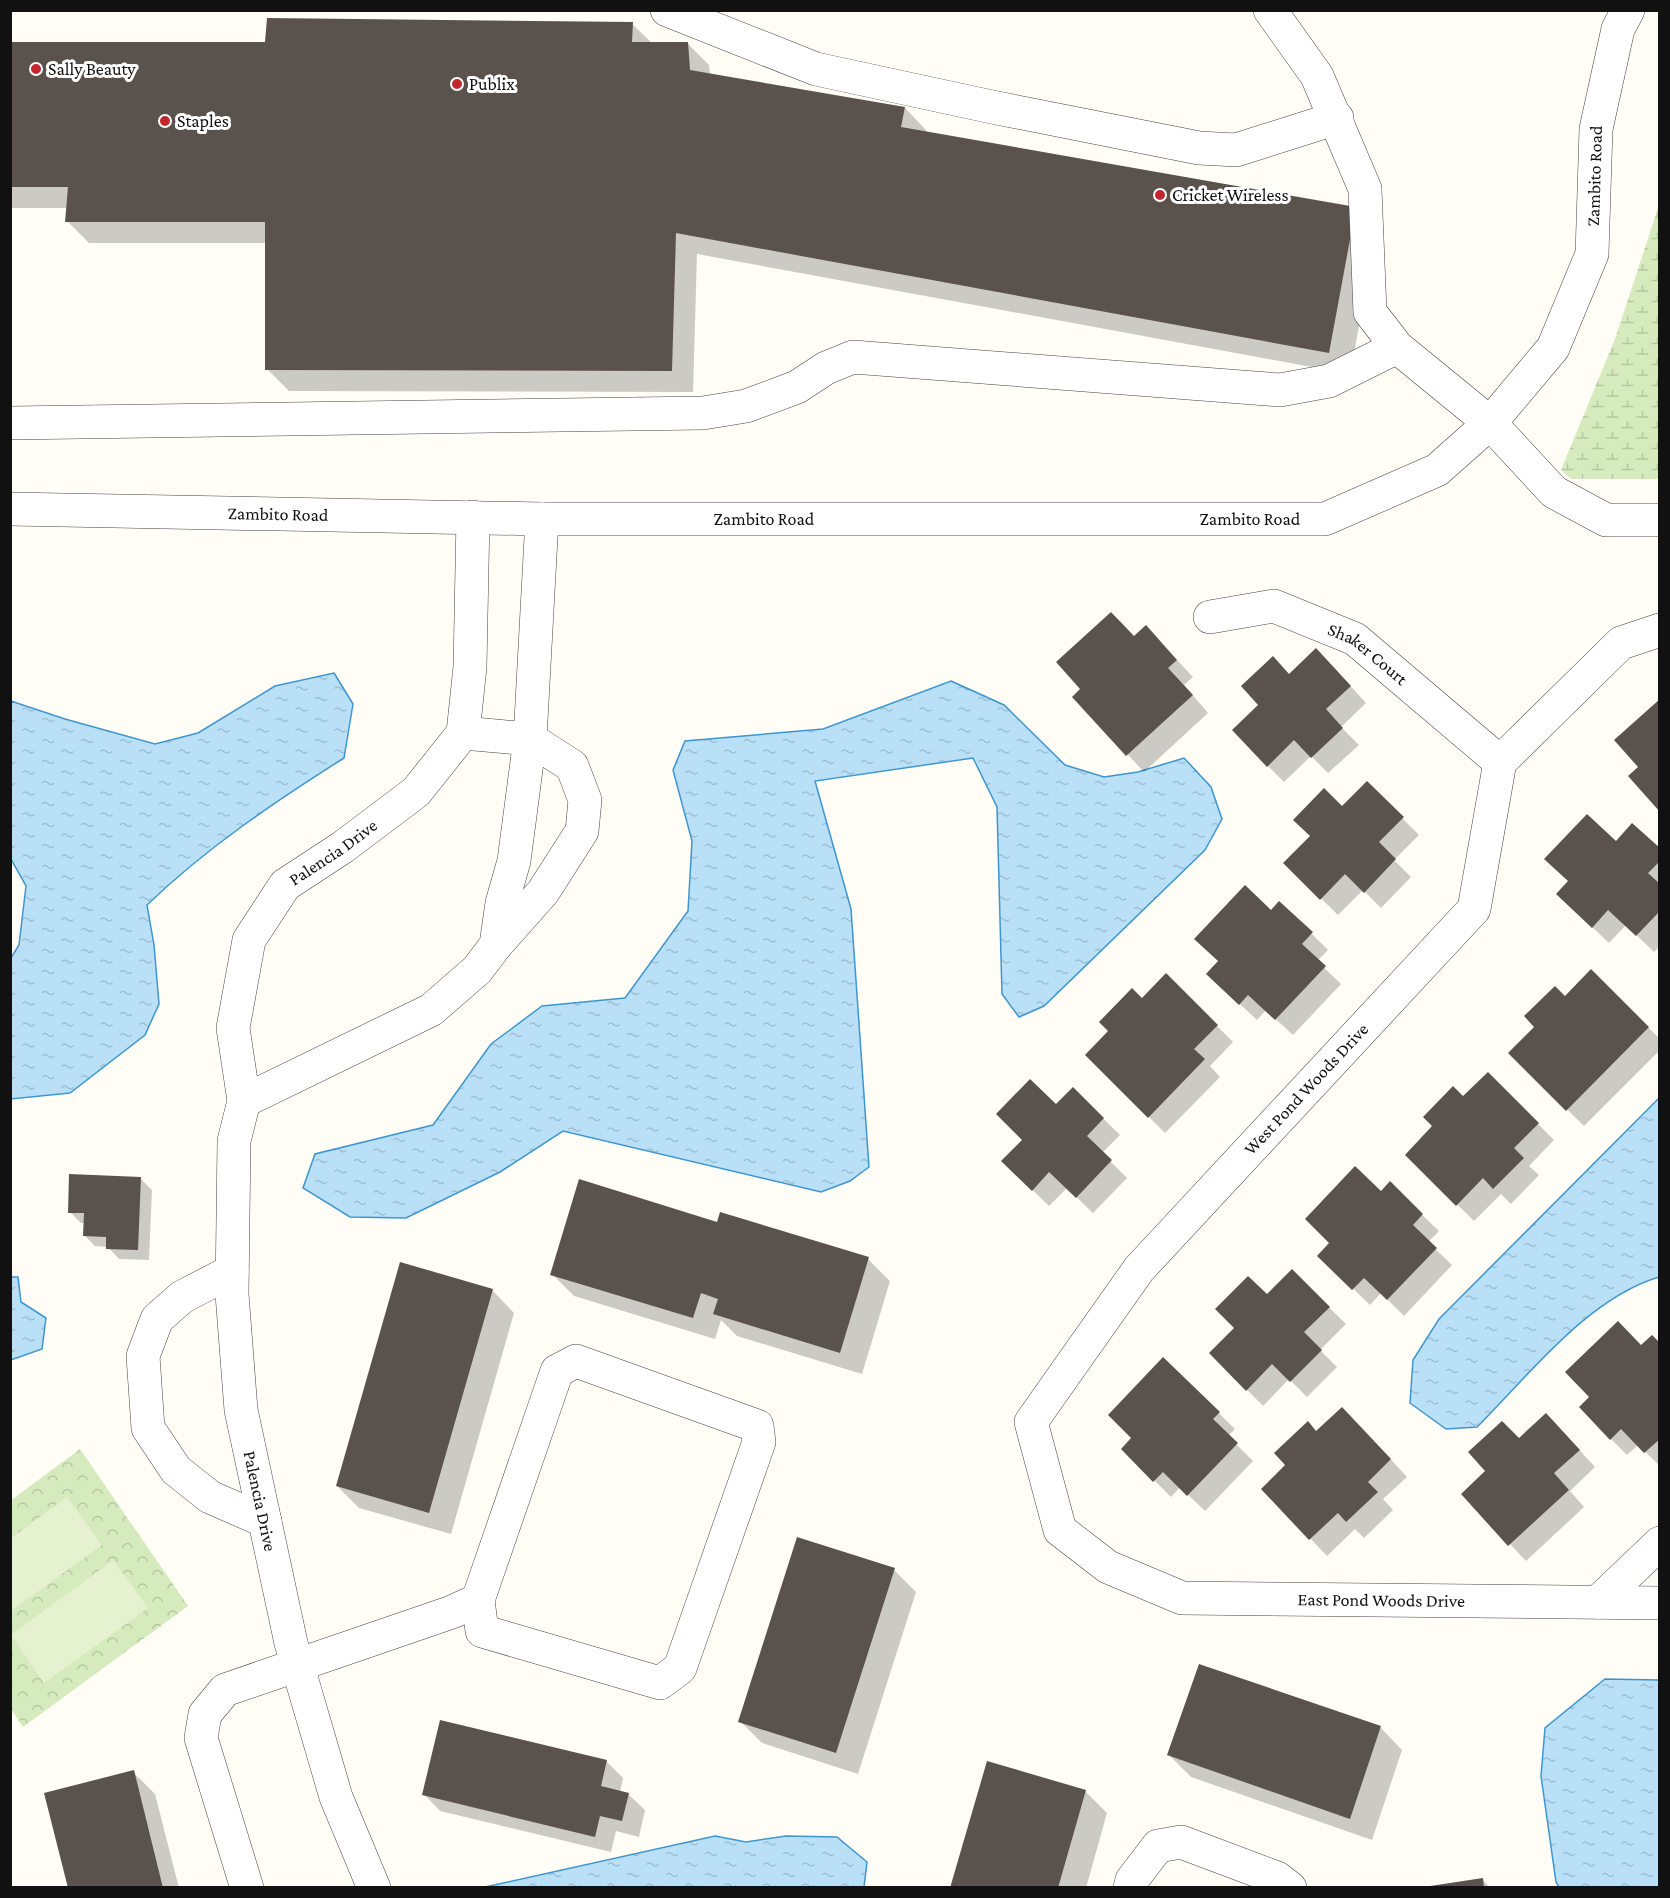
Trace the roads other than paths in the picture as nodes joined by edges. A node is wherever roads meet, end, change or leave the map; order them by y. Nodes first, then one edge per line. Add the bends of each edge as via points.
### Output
1 (667, 10) edge
2 (1270, 10) edge
3 (1628, 10) edge
4 (1337, 118) junction
5 (1397, 346) junction
6 (10, 423) edge
7 (1490, 423) junction
8 (10, 509) edge
9 (473, 517) junction
10 (542, 519) junction
11 (1659, 520) edge
12 (1210, 617) dead end
13 (1659, 630) edge
14 (462, 733) junction
15 (530, 739) junction
16 (1500, 762) junction
17 (496, 945) junction
18 (244, 1101) junction
19 (232, 1271) junction
20 (265, 1521) junction
21 (1659, 1544) edge
22 (1108, 1567) joint
23 (478, 1600) junction
24 (1598, 1602) junction
25 (1659, 1603) edge
26 (297, 1666) junction
27 (247, 1887) edge
28 (374, 1887) edge
29 (1130, 1887) edge
30 (1290, 1887) edge

1 - 4 street via 816,69 1199,148 1236,150
2 - 4 street via 1317,76
3 - 7 street, Zambito Road via 1618,29 1596,129 1592,254 1553,348
4 - 5 street via 1365,189 1370,312
5 - 6 street via 1329,381 1280,390 853,357 766,399 703,412
5 - 7 street
7 - 10 street, Zambito Road via 1437,470 1325,519
7 - 11 street via 1554,492 1606,520
8 - 9 street, Zambito Road
9 - 10 street, Zambito Road
9 - 14 street via 470,667
10 - 15 street
12 - 16 street, Shaker Court via 1274,606 1354,639
13 - 16 street via 1621,643
14 - 15 street
14 - 18 street, Palencia Drive via 416,792 285,885 249,940 233,1028
15 - 17 street via 514,861
15 - 17 street via 572,766 585,800 582,831 543,892
16 - 22 street, West Pond Woods Drive via 1474,909 1139,1269 1031,1422 1060,1530
17 - 18 street via 477,970 431,1010
18 - 19 street, Palencia Drive via 234,1141
19 - 20 street, Palencia Drive via 241,1410
19 - 20 street via 182,1297 157,1320 142,1356 148,1428 176,1470 210,1497
20 - 26 street, Palencia Drive
21 - 24 street
22 - 24 street, East Pond Woods Drive via 1182,1598
23 - 23 street via 557,1371 576,1361 757,1426 759,1442 680,1668 660,1683 482,1631
23 - 26 street
24 - 25 street, East Pond Woods Drive
26 - 27 street via 225,1690 205,1714 201,1738
26 - 28 street, Palencia Drive via 336,1797
29 - 30 street via 1158,1846 1181,1842 1277,1878

